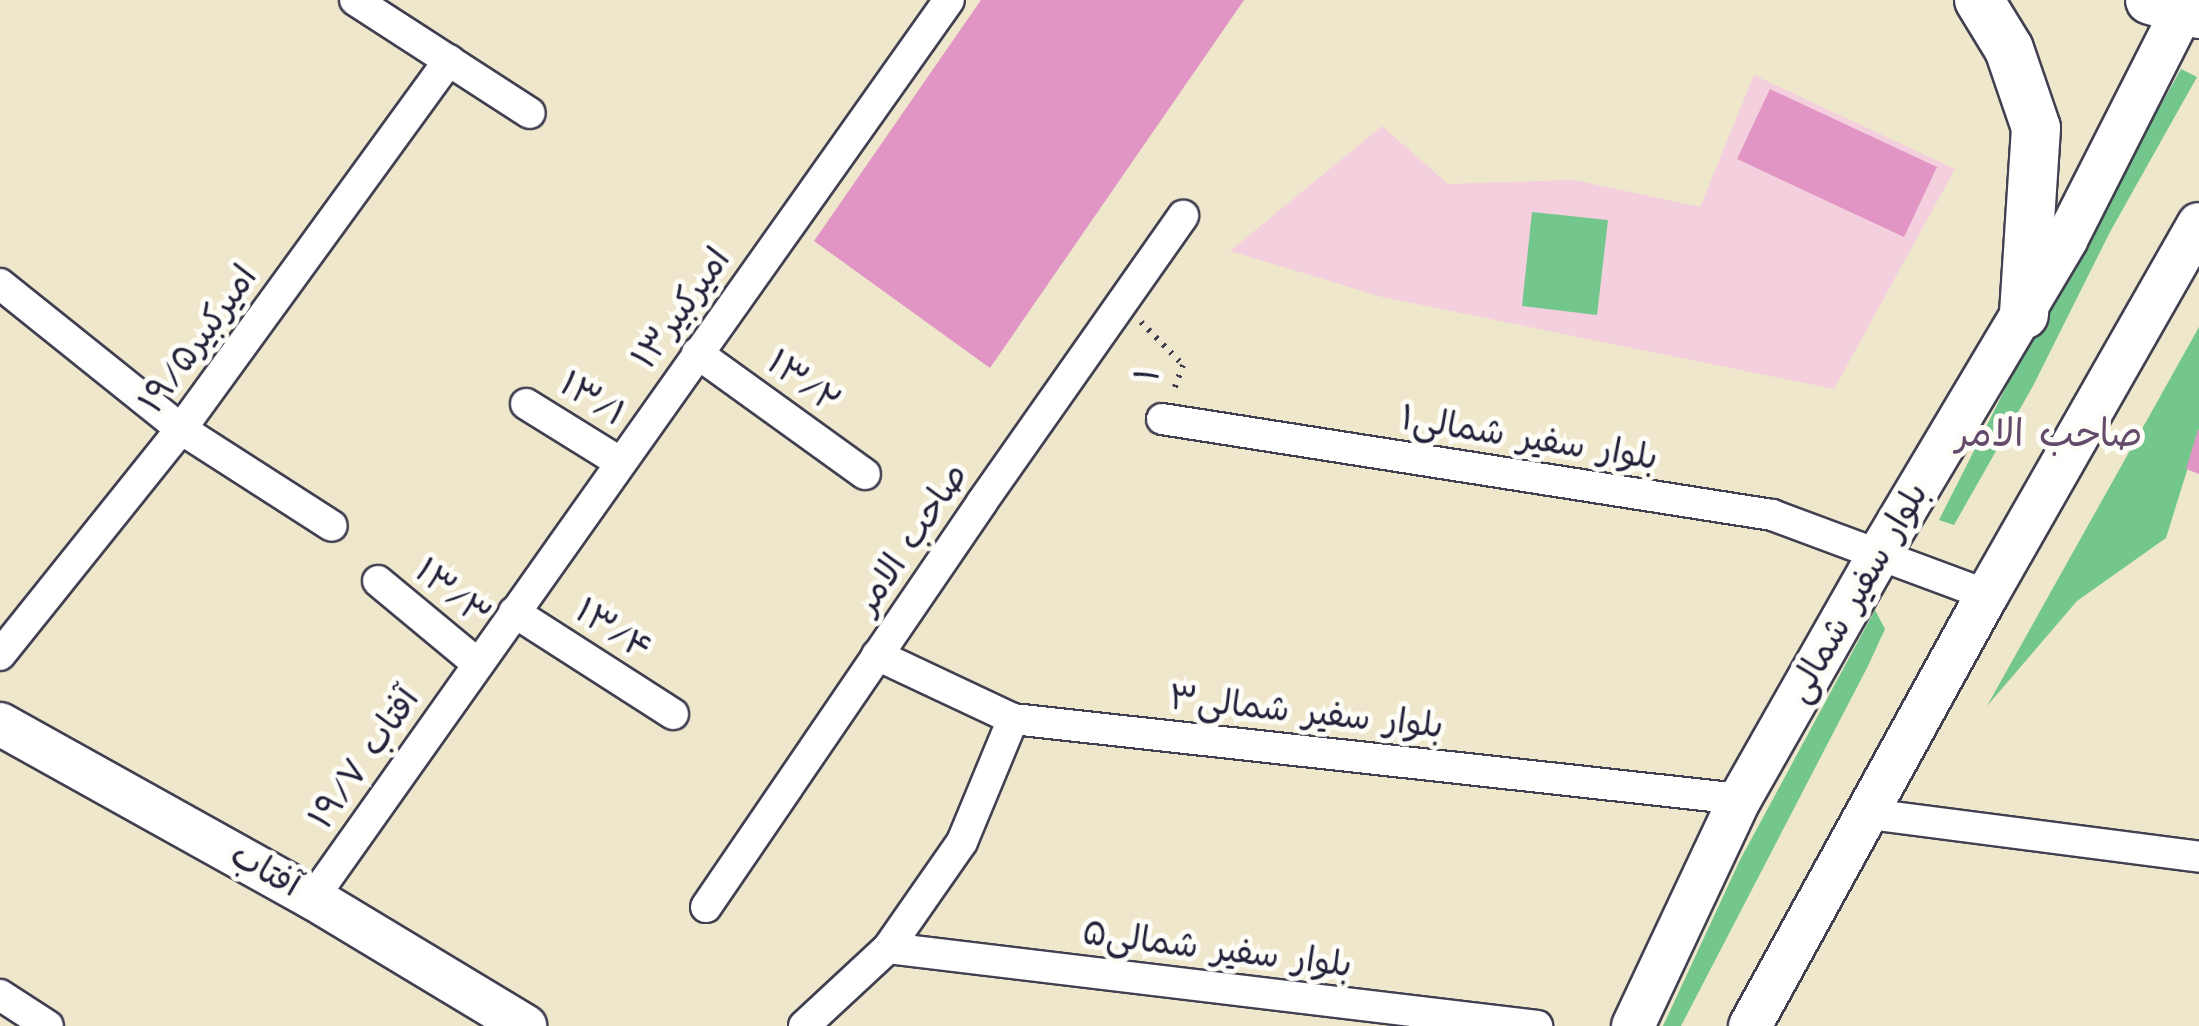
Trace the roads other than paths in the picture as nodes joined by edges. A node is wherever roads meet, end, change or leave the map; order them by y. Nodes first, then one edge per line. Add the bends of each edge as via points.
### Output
1 (356, 0) edge
2 (949, 0) edge
3 (1979, 0) edge
4 (2180, 6) edge
5 (448, 60) junction
6 (530, 112) dead end
7 (1184, 216) dead end
8 (2199, 224) edge
9 (0, 284) edge
10 (2024, 314) junction
11 (697, 353) junction
12 (526, 404) dead end
13 (1162, 420) road end
14 (182, 429) junction
15 (618, 460) junction
16 (865, 474) dead end
17 (332, 526) dead end
18 (1878, 554) junction
19 (378, 581) dead end
20 (1988, 594) junction
21 (514, 612) junction
22 (0, 655) edge
23 (878, 656) junction
24 (478, 664) junction
25 (672, 714) dead end
26 (1013, 718) junction
27 (0, 724) edge
28 (1740, 799) junction
29 (1870, 814) junction
30 (2199, 857) edge
31 (313, 898) junction
32 (706, 907) dead end
33 (888, 948) junction
34 (0, 995) edge
35 (48, 1026) edge
36 (525, 1026) edge
37 (804, 1026) edge
38 (1537, 1026) edge
39 (1633, 1026) edge
40 (1750, 1026) edge

1 - 5 street
2 - 11 street, امیرکبیر۱۳
3 - 10 main road via 2010,49 2036,128
4 - 10 main road, بلوار سفیر شمالی
5 - 6 street
5 - 14 street, امیرکبیر۱۹/۵
7 - 23 street, صاحب الامر
8 - 20 main road
9 - 14 street
10 - 18 main road, بلوار سفیر شمالی
11 - 15 street, امیرکبیر۱۳
11 - 16 street, ۱۳/۲
12 - 15 street, ۱۳/۱
13 - 18 street, بلوار سفیر شمالی۱ via 1772,516
14 - 17 street
14 - 22 street, امیرکبیر۱۹/۵
15 - 21 street, امیرکبیر۱۳
18 - 20 street, بلوار سفیر شمالی۱
18 - 28 main road, بلوار سفیر شمالی
19 - 24 street, ۱۳/۳
20 - 29 main road
21 - 24 street, امیرکبیر۱۳
21 - 25 street, ۱۳/۴
23 - 26 street, بلوار سفیر شمالی۳
23 - 32 street, صاحب الامر
24 - 31 street, آفتاب ۱۹/۷
26 - 28 street, بلوار سفیر شمالی۳
26 - 33 street via 962,842
27 - 31 main road, آفتاب
28 - 39 main road, بلوار سفیر شمالی
29 - 30 street
29 - 40 main road
31 - 36 main road, آفتاب
33 - 37 street
33 - 38 street, بلوار سفیر شمالی۵
34 - 35 street

